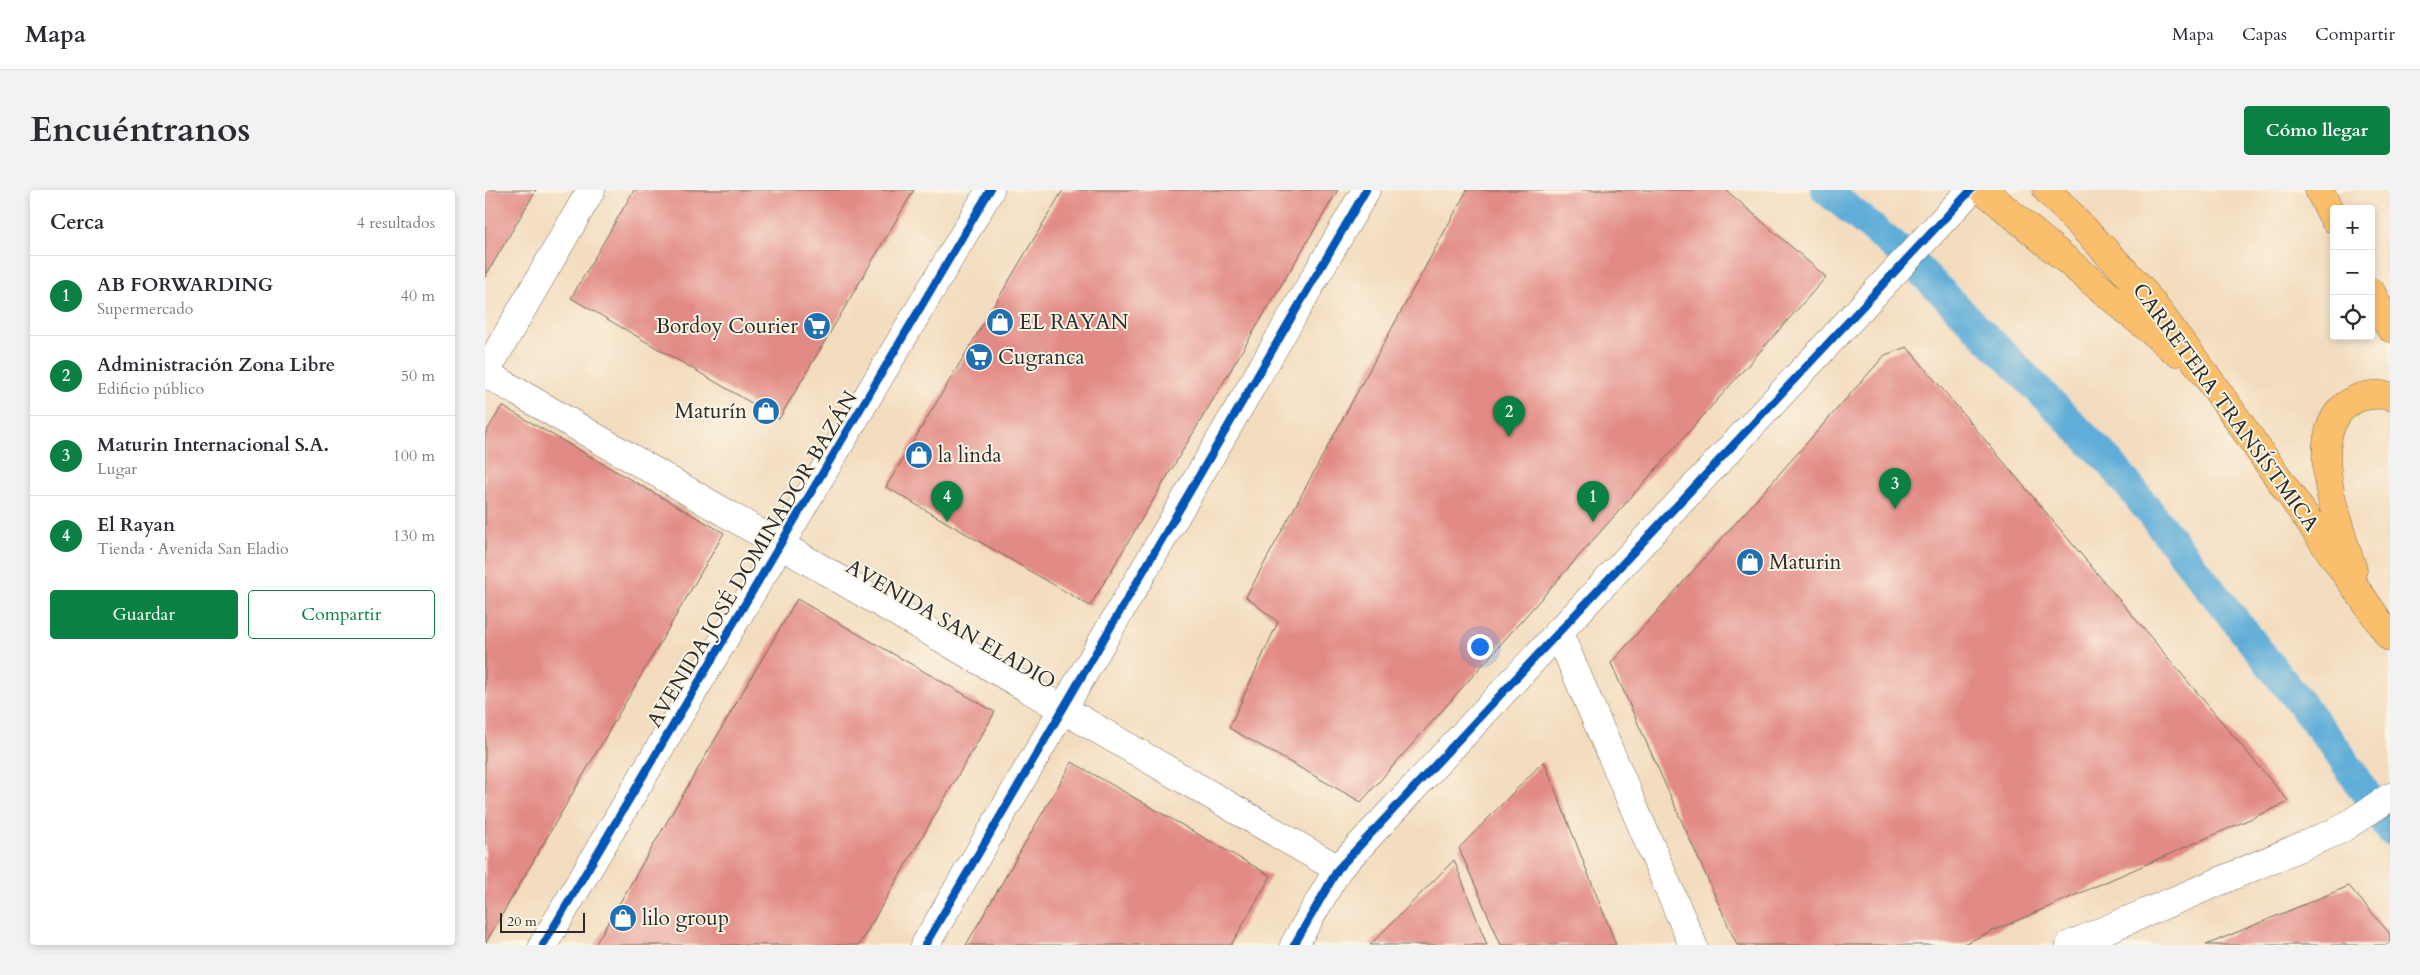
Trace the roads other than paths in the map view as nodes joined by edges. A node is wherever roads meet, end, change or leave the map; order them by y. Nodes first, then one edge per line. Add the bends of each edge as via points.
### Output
1 (591, 190) edge
2 (990, 190) edge
3 (1366, 190) edge
4 (1971, 190) edge
5 (1983, 190) edge
6 (2319, 190) edge
7 (2054, 196) edge
8 (2330, 211) edge
9 (2373, 295) edge
10 (2390, 328) edge
11 (485, 373) edge
12 (2211, 382) junction
13 (2390, 396) edge
14 (780, 545) junction
15 (2360, 593) junction
16 (1558, 631) junction
17 (2390, 637) edge
18 (1063, 709) junction
19 (2390, 797) edge
20 (1337, 869) junction
21 (543, 945) edge
22 (925, 945) edge
23 (1294, 945) edge
24 (1693, 945) edge
25 (2070, 945) edge

1 - 11 street
2 - 14 street, AVENIDA JOSÉ DOMINADOR BAZÁN
3 - 18 street
4 - 16 street
5 - 12 main road
6 - 8 main road
7 - 12 main road, CARRETERA TRANSÍSTMICA via 2139,286
9 - 10 main road
11 - 14 street, AVENIDA SAN ELADIO
12 - 15 main road, CARRETERA TRANSÍSTMICA
13 - 15 main road via 2374,394 2351,401 2337,415 2328,437 2327,473 2332,499
14 - 18 street, AVENIDA SAN ELADIO
14 - 21 street, AVENIDA JOSÉ DOMINADOR BAZÁN
15 - 17 main road, CARRETERA TRANSÍSTMICA
16 - 20 street
16 - 24 street
18 - 20 street, AVENIDA SAN ELADIO
18 - 22 street
19 - 25 street via 2340,830
20 - 23 street

